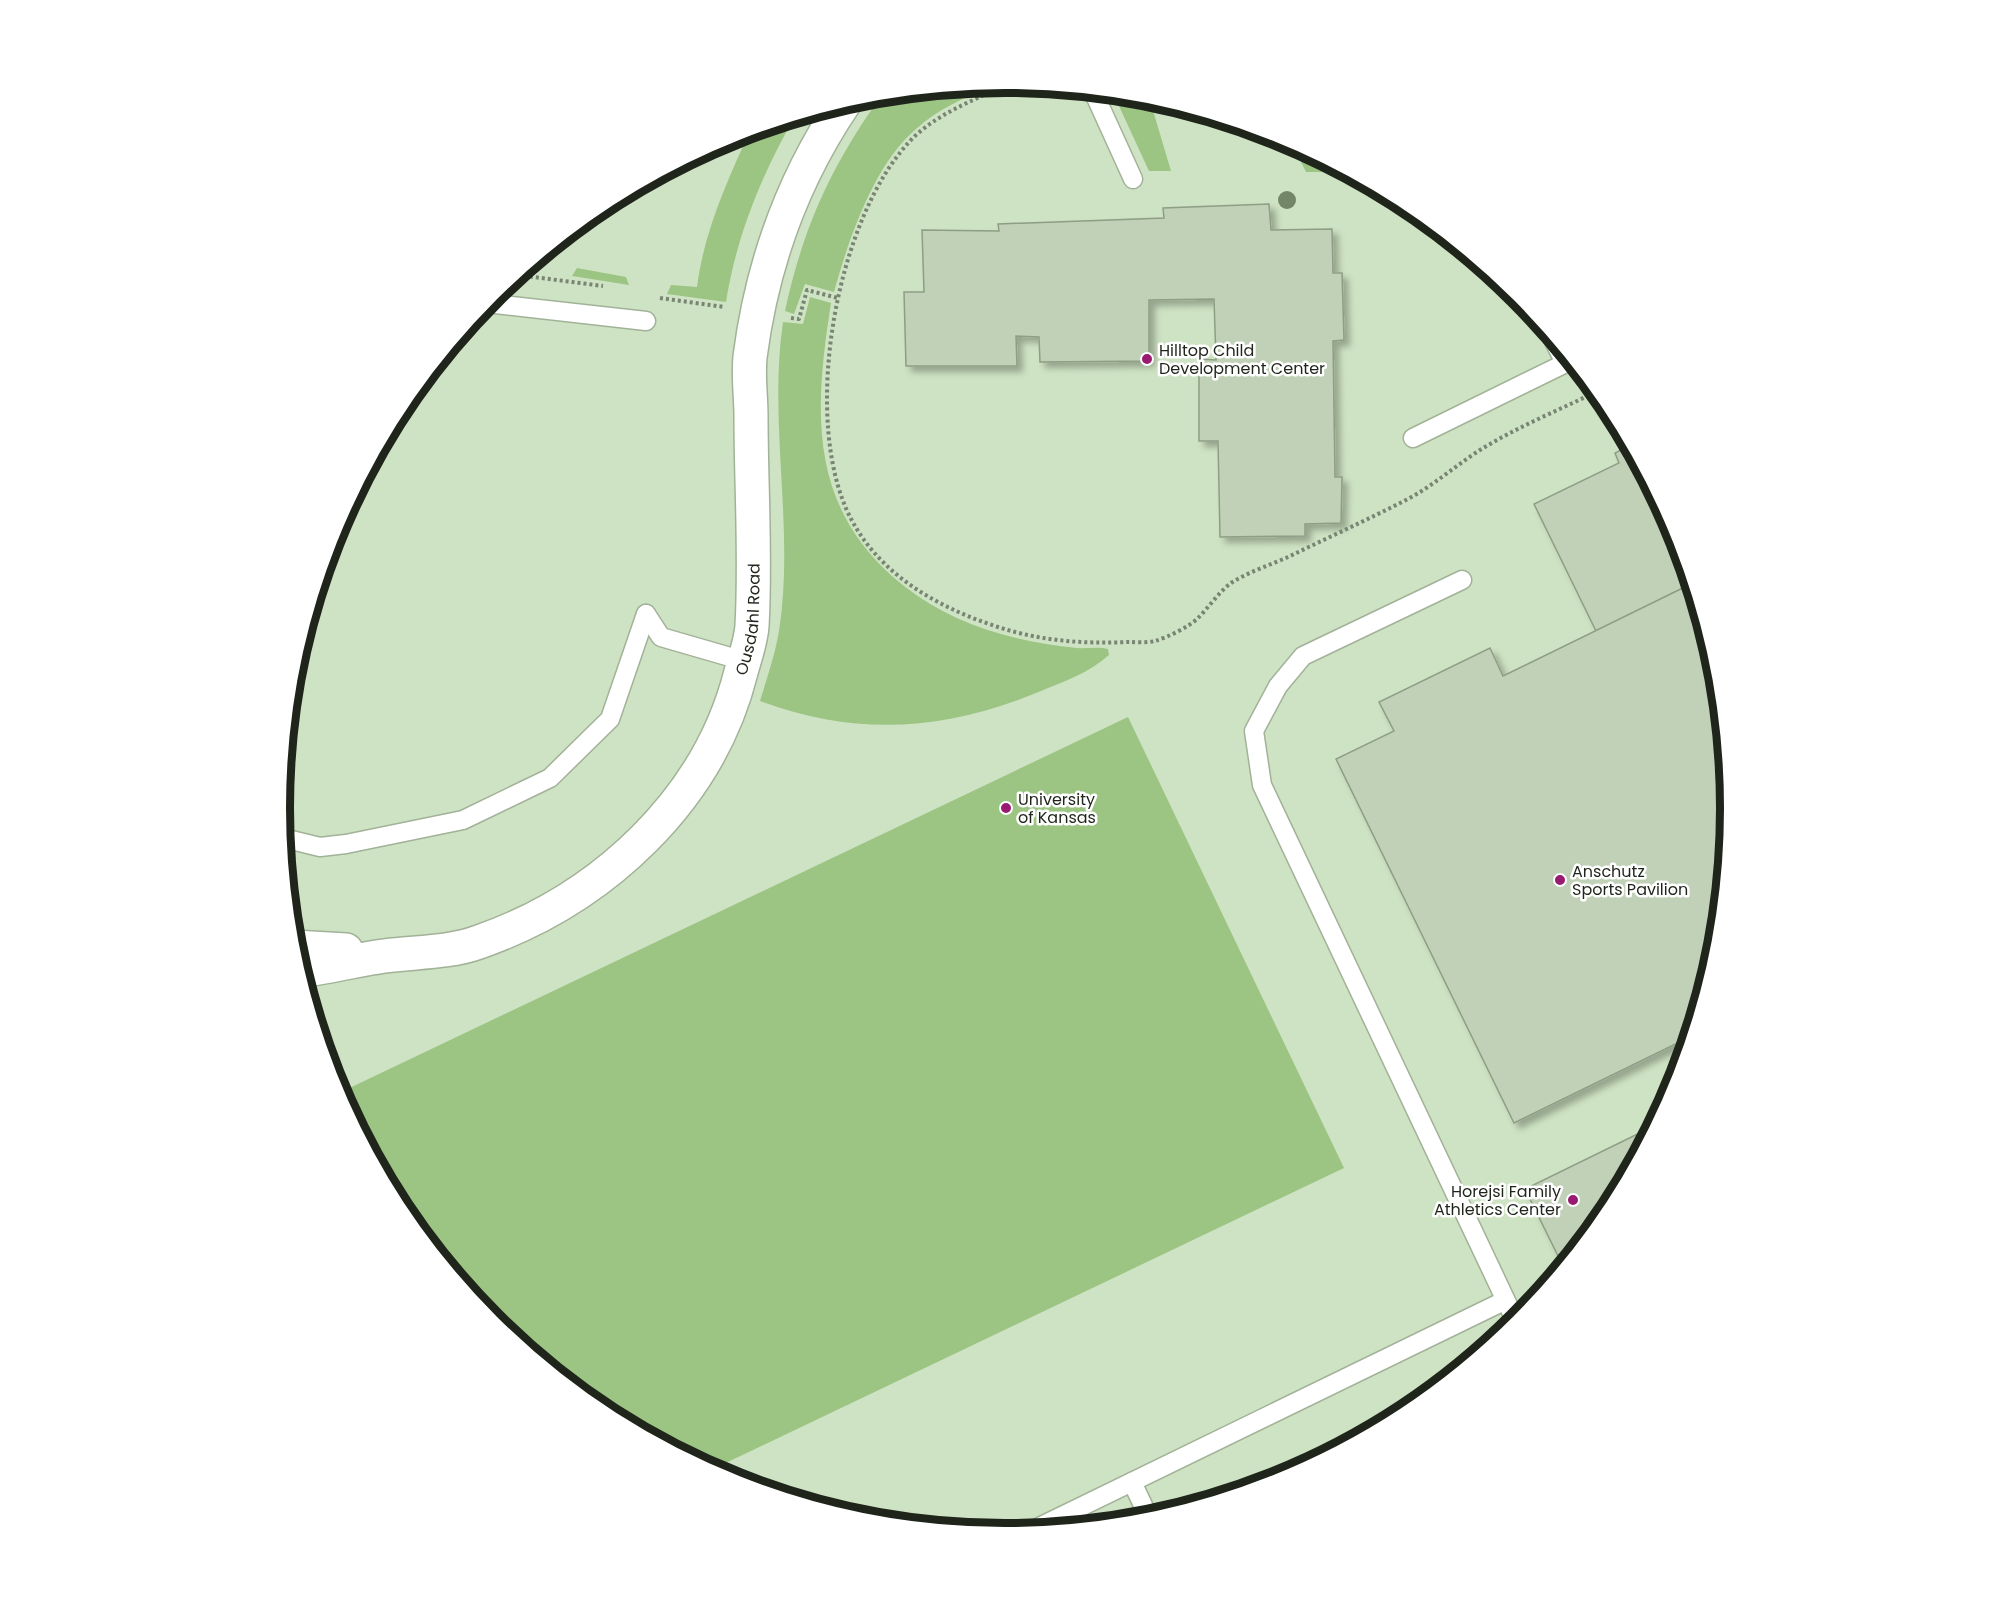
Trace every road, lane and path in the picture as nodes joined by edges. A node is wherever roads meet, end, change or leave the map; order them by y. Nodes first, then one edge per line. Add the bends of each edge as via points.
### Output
1 (989, 94) edge
2 (1097, 99) edge
3 (838, 113) edge
4 (1133, 179) dead end
5 (838, 298) junction
6 (696, 303) dead end
7 (499, 304) edge
8 (712, 305) dead end
9 (785, 317) dead end
10 (646, 321) dead end
11 (1565, 363) edge
12 (1590, 395) edge
13 (1413, 438) dead end
14 (1462, 580) dead end
15 (744, 661) junction
16 (291, 840) edge
17 (304, 948) edge
18 (390, 955) junction
19 (309, 969) edge
20 (1504, 1301) junction
21 (1511, 1315) edge
22 (1132, 1482) junction
23 (1145, 1510) edge
24 (1049, 1522) edge

1 - 5 path via 939,118 900,153 862,224
2 - 4 lane
3 - 15 street, Ousdahl Road via 796,184 762,285 750,361 754,543 752,629
5 - 9 path via 807,290 799,320
5 - 12 path via 827,367 826,431 836,481 854,525 880,558 927,597 981,622 1040,639 1098,644 1154,641 1194,622 1230,584 1429,488 1481,449
6 - 8 path
7 - 10 lane
11 - 13 lane
14 - 20 lane via 1303,656 1278,686 1254,731 1262,785
15 - 16 lane via 661,637 646,614 610,719 549,777 463,820 338,845 320,847
15 - 18 street, Ousdahl Road via 734,701 696,774 637,848 613,868 548,912 476,943
17 - 18 street, Ousdahl Road
18 - 19 street, Ousdahl Road
20 - 21 lane
20 - 22 lane
22 - 23 lane
22 - 24 lane

